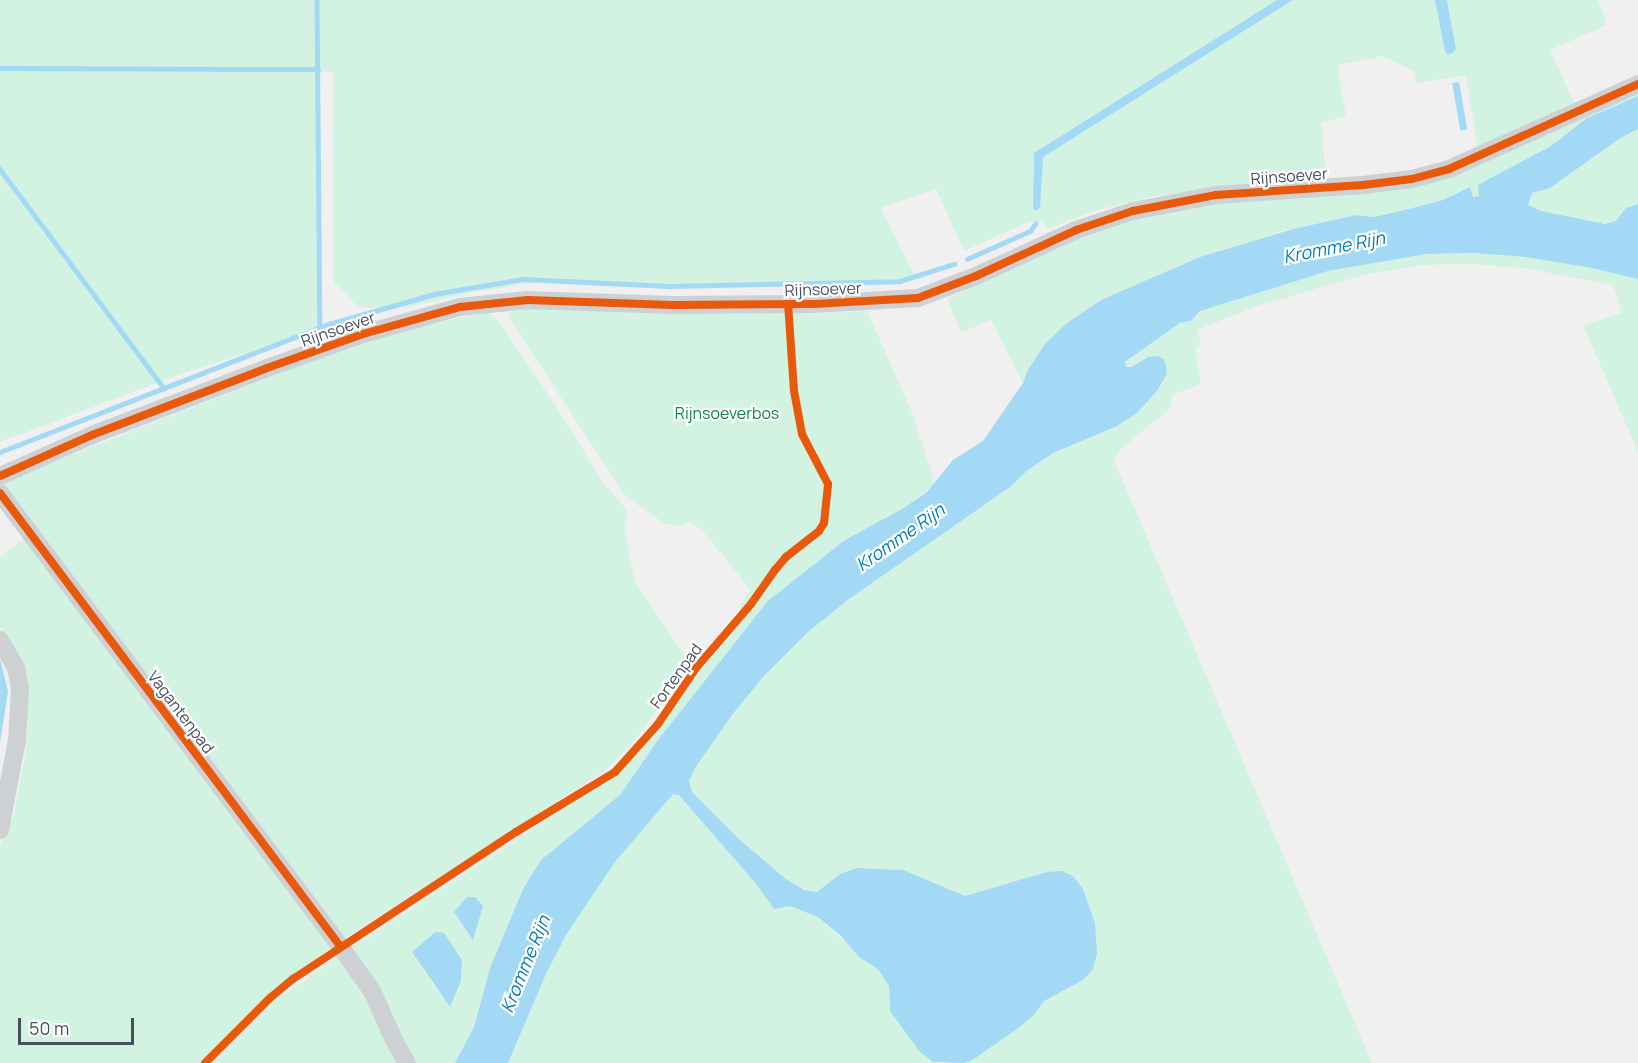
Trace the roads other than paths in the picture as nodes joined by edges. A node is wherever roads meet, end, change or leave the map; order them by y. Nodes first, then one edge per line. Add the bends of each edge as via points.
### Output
1 (1638, 84) edge
2 (0, 476) edge
3 (0, 494) edge
4 (0, 640) edge
5 (0, 830) edge
6 (407, 1063) edge

1 - 2 street, Rijnsoever via 1449,169 1412,179 1216,195 1133,211 1076,230 918,298 814,304 672,305 528,300 460,308 363,334 278,364 92,435
3 - 6 street, Vagantenpad via 340,946 372,991
4 - 5 street via 15,668 20,688 17,740

